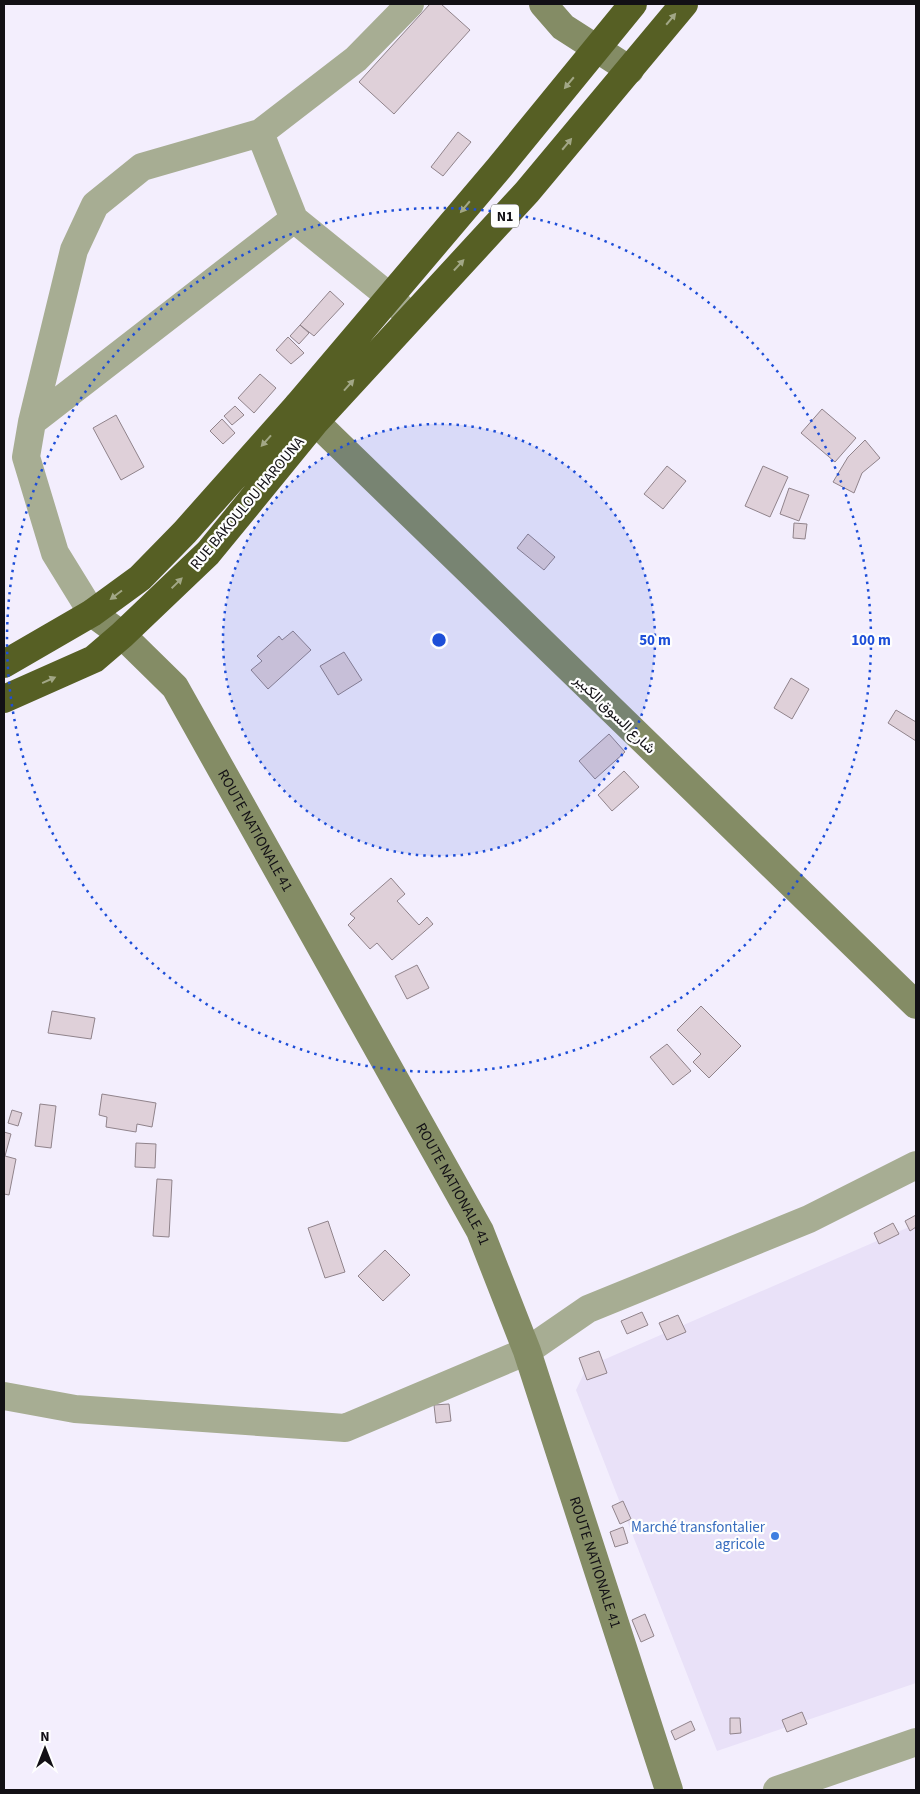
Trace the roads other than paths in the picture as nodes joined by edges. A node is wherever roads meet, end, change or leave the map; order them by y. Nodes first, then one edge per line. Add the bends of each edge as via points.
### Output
1 (410, 4) edge
2 (543, 4) edge
3 (633, 4) edge
4 (684, 4) edge
5 (598, 49) junction
6 (630, 70) junction
7 (260, 133) junction
8 (294, 219) junction
9 (390, 297) junction
10 (410, 317) junction
11 (307, 413) junction
12 (32, 422) junction
13 (92, 614) junction
14 (122, 636) junction
15 (4, 664) edge
16 (4, 699) edge
17 (916, 1005) edge
18 (916, 1165) edge
19 (527, 1351) junction
20 (4, 1396) edge
21 (916, 1742) edge
22 (669, 1790) edge
23 (777, 1790) edge

1 - 7 street via 356,59
2 - 5 street via 563,26
3 - 5 highway, N1
6 -> 4 highway, N1
5 - 6 street
5 -> 9 highway, N1
10 -> 6 highway, N1 via 527,192
7 - 8 street
7 - 12 street via 142,167 95,205 74,250
8 - 9 street
8 - 12 street
9 - 10 street
9 - 11 highway, N1
11 -> 10 highway, N1
11 -> 13 highway, RUE BAKOULOU HAROUNA via 140,578
14 -> 11 highway, RUE BAKOULOU HAROUNA via 208,553
11 - 17 street, شارع السوق الكبير
12 - 13 street via 26,457 54,553
13 - 14 street, ROUTE NATIONALE 41
13 - 15 highway, RUE BAKOULOU HAROUNA
16 -> 14 highway, RUE BAKOULOU HAROUNA via 94,659
14 - 19 street, ROUTE NATIONALE 41 via 175,687 480,1231
18 - 19 street via 809,1219 588,1309
19 - 20 street via 345,1428 75,1409
19 - 22 street, ROUTE NATIONALE 41
21 - 23 street

